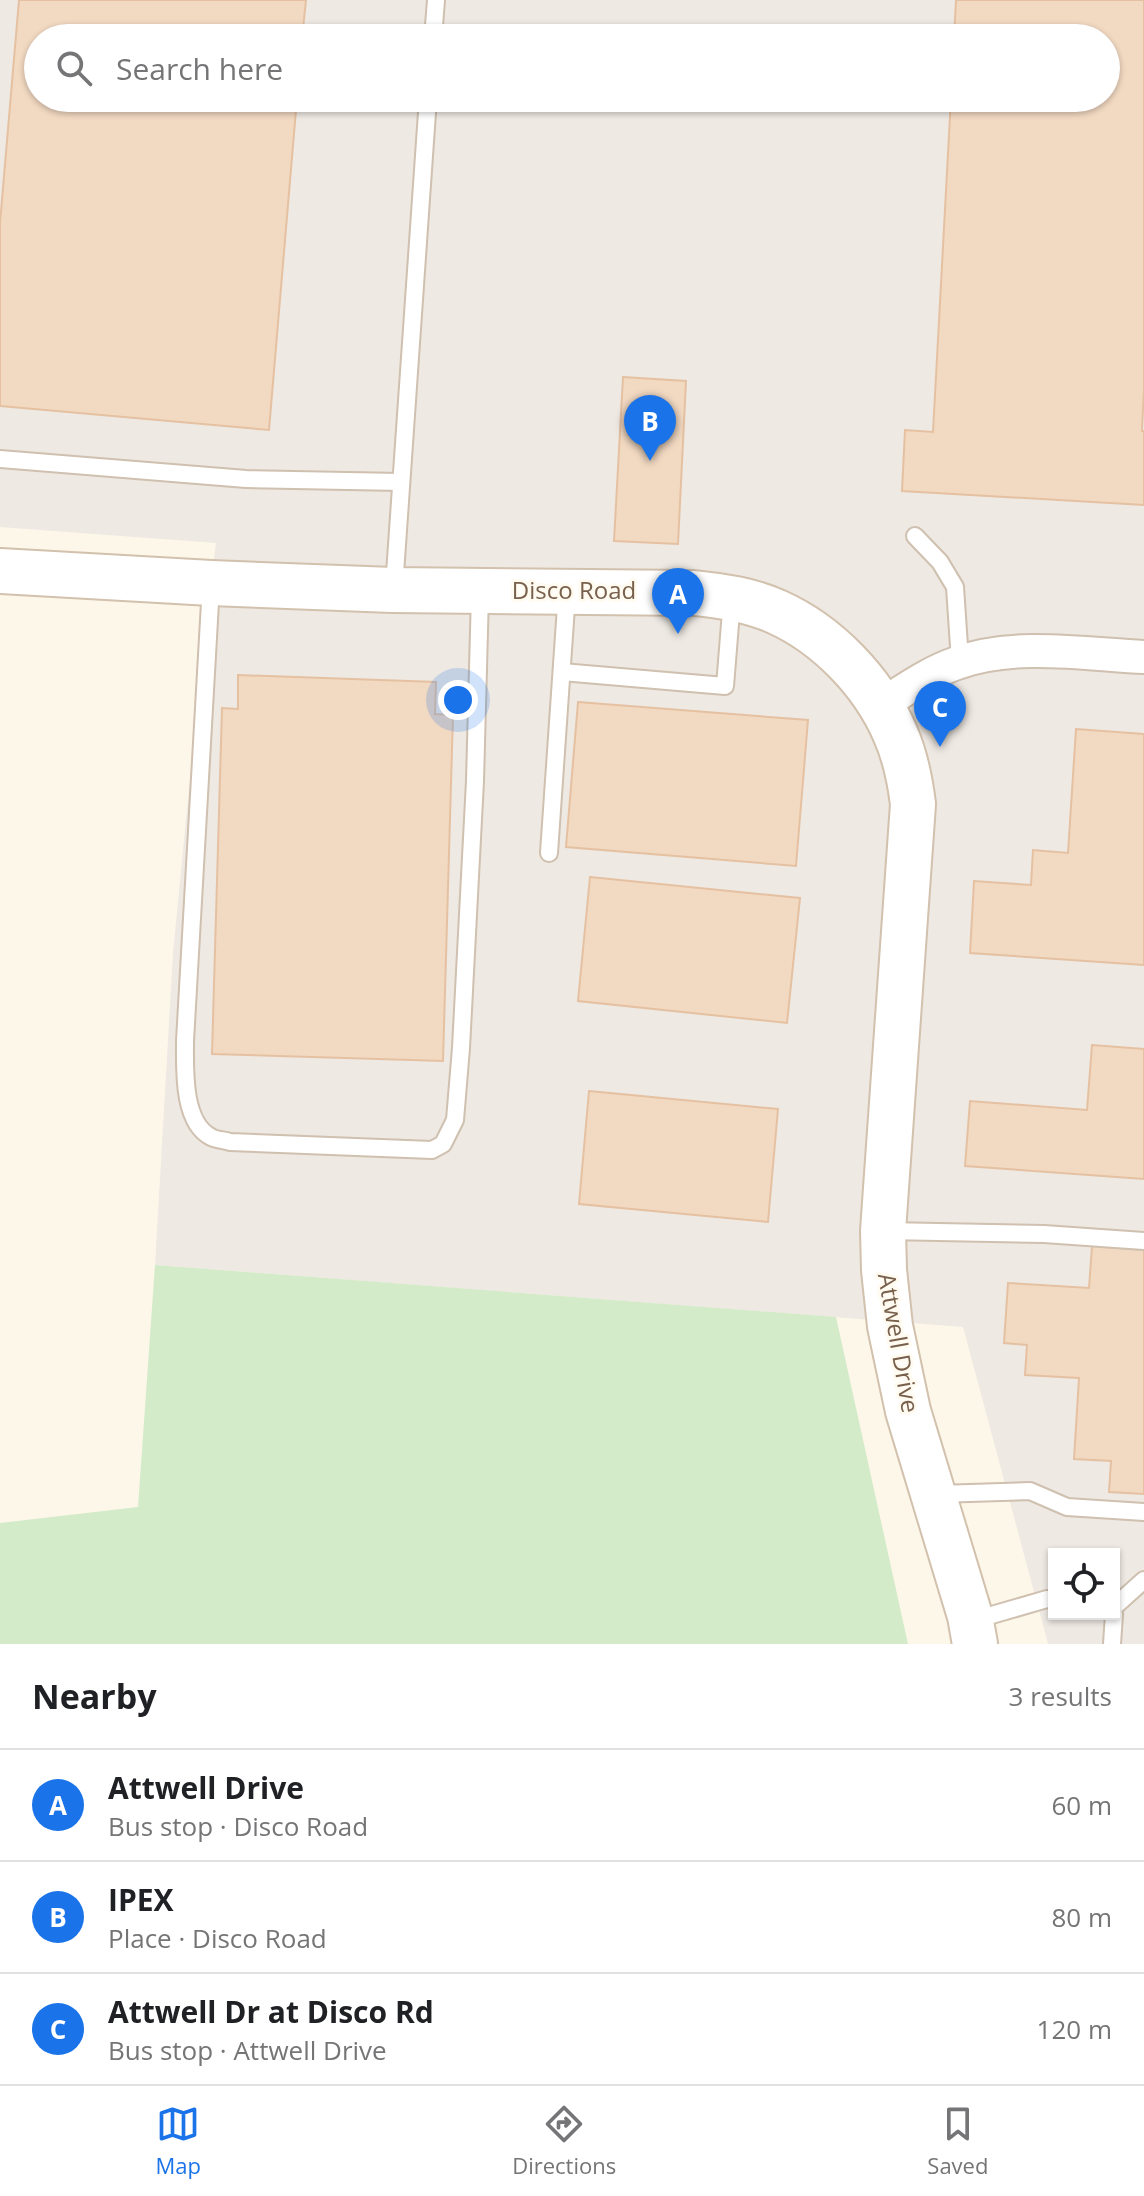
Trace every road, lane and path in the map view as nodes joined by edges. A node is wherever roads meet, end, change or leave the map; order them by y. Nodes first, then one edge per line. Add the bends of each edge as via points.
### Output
1 (436, 0) edge
2 (434, 24) edge
3 (427, 112) edge
4 (0, 459) edge
5 (401, 482) junction
6 (915, 536) dead end
7 (0, 571) edge
8 (211, 583) junction
9 (393, 590) junction
10 (480, 590) junction
11 (567, 591) junction
12 (732, 598) junction
13 (1144, 657) edge
14 (960, 661) junction
15 (562, 672) junction
16 (881, 705) junction
17 (549, 853) dead end
18 (883, 1231) junction
19 (1144, 1241) edge
20 (933, 1494) junction
21 (1144, 1512) edge
22 (1144, 1580) edge
23 (1048, 1599) edge
24 (1120, 1603) edge
25 (1113, 1620) edge
26 (973, 1633) edge
27 (1112, 1644) edge

1 - 2 lane
3 - 5 lane
4 - 5 lane via 246,479
5 - 9 lane
6 - 14 lane via 955,587
7 - 8 main road, Disco Road
8 - 9 main road, Disco Road
8 - 10 lane via 185,1041 186,1086 197,1124 211,1137 230,1142 432,1150 450,1134 458,1092
9 - 10 main road, Disco Road
10 - 11 main road, Disco Road
11 - 12 main road, Disco Road
11 - 15 lane
12 - 15 lane via 725,686
12 - 16 main road, Disco Road via 777,612 809,630 858,674
13 - 14 street via 1029,651
14 - 16 street
15 - 17 lane
16 - 18 main road, Attwell Drive via 896,734 913,804
18 - 19 lane
18 - 20 main road, Attwell Drive via 890,1326
20 - 21 lane via 1030,1491 1067,1507
20 - 26 main road, Attwell Drive
22 - 24 lane
23 - 26 lane
25 - 27 lane

